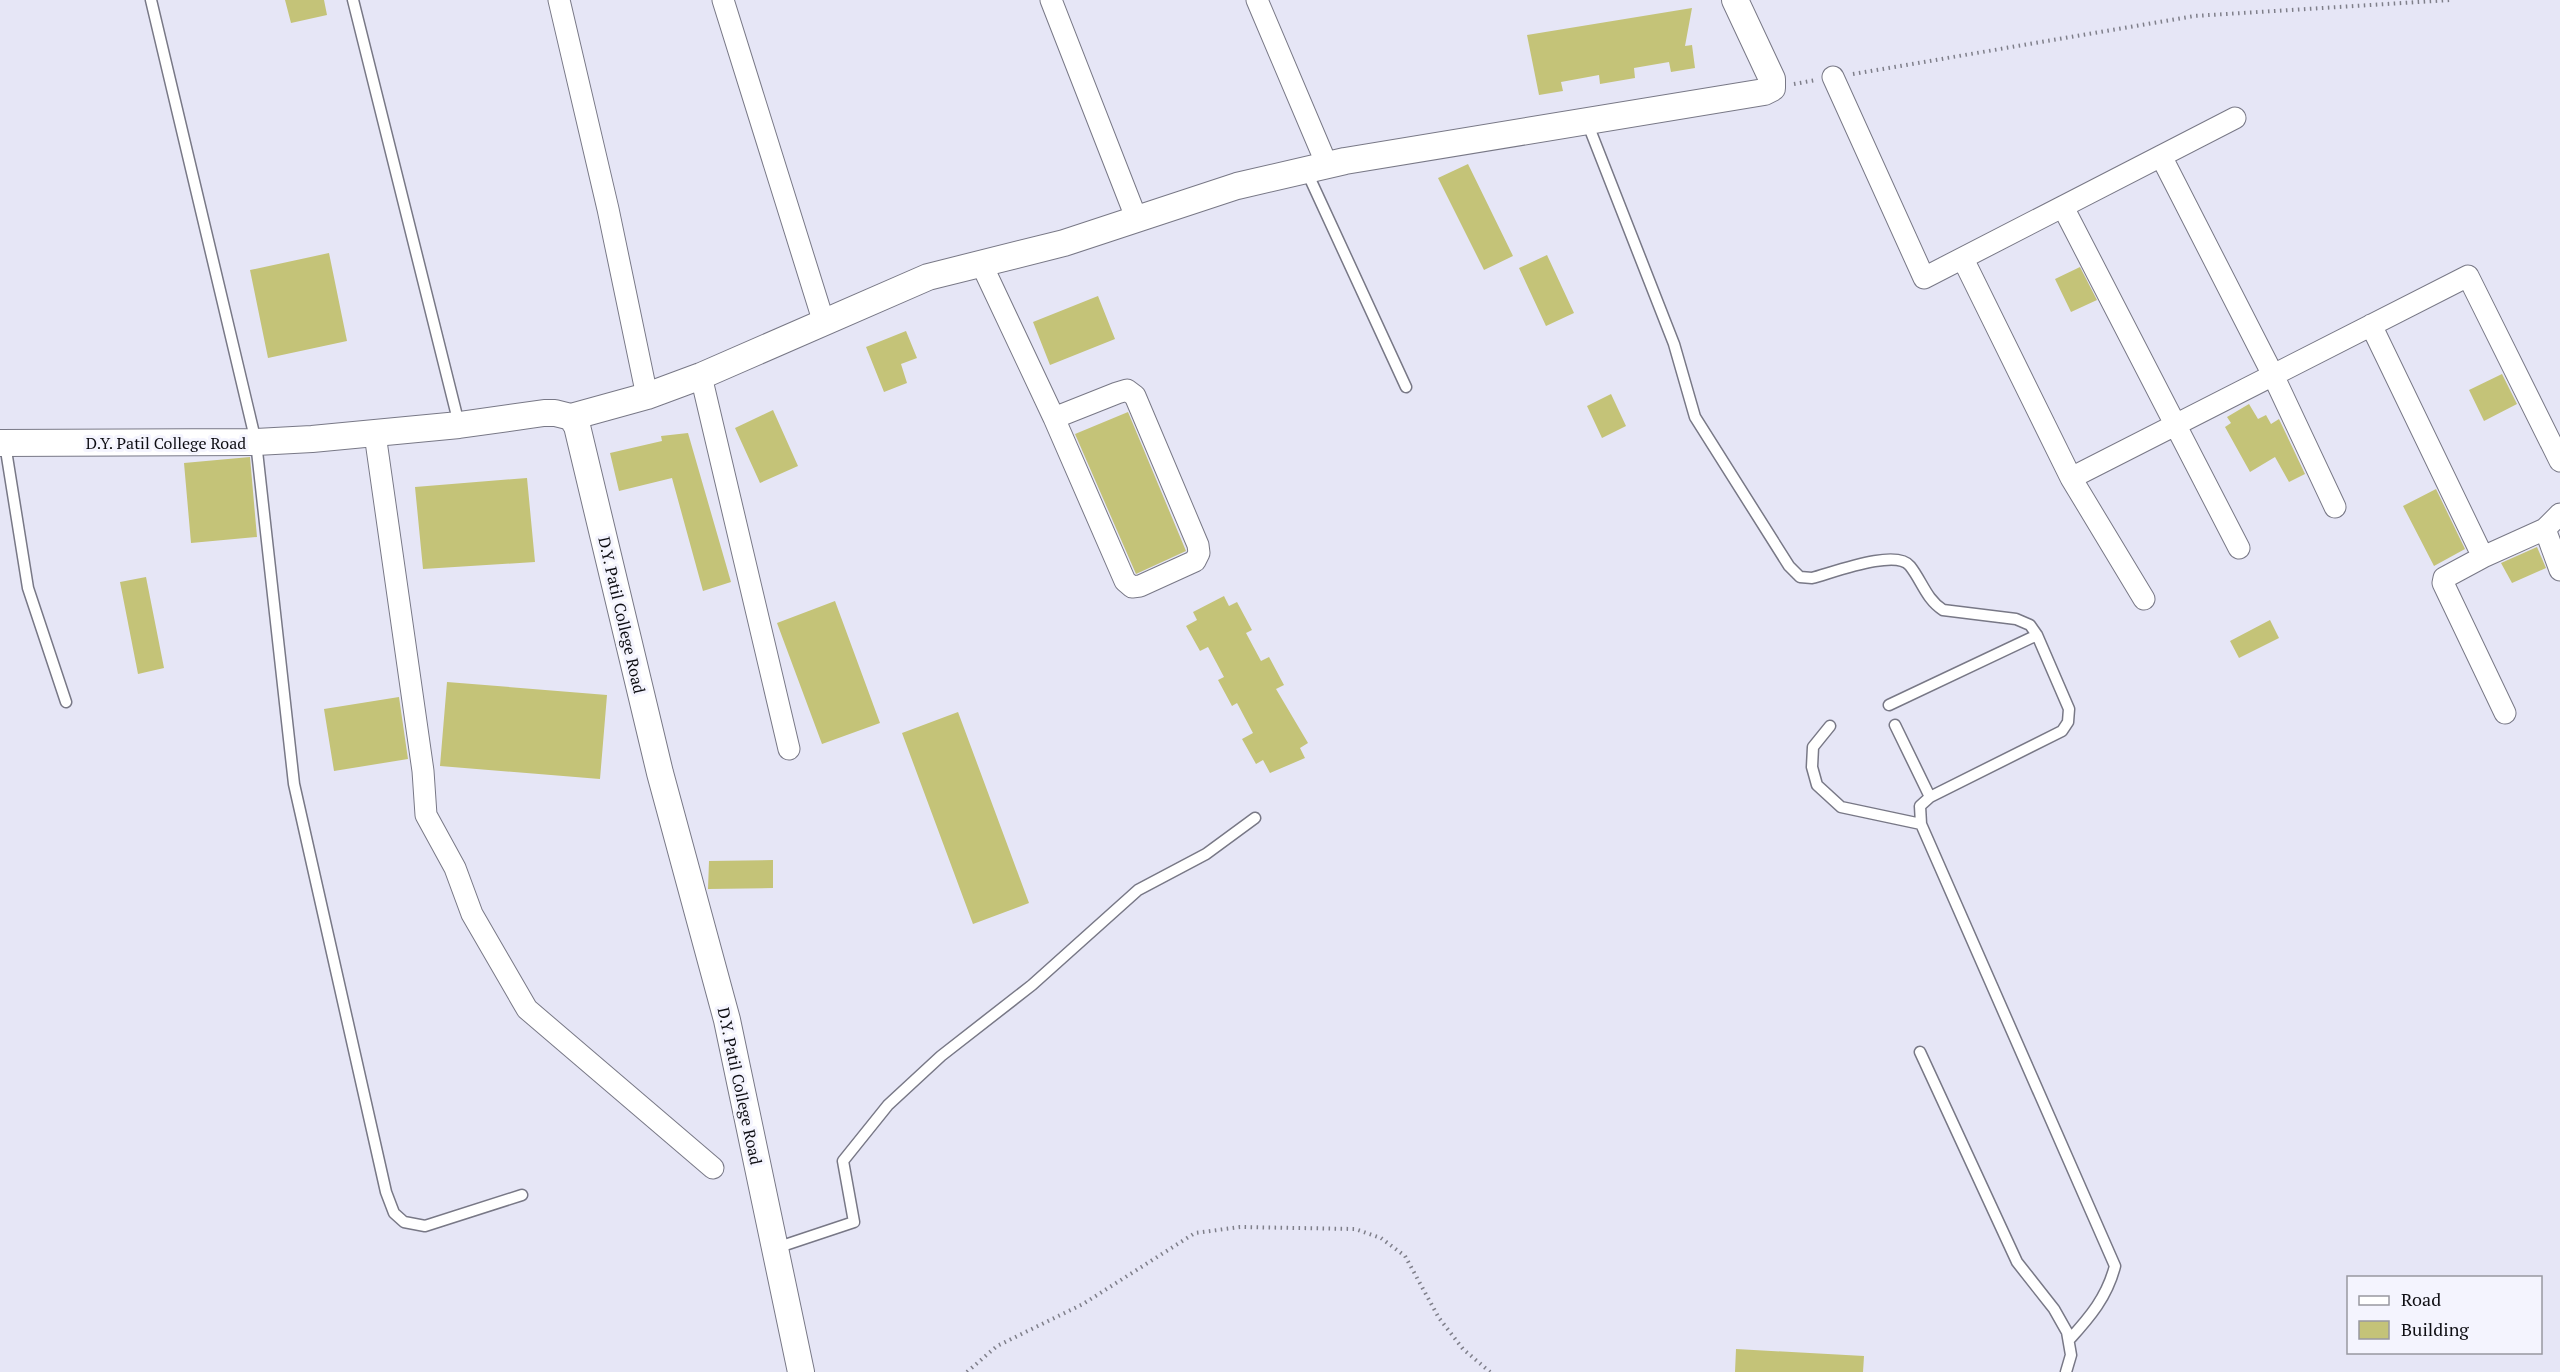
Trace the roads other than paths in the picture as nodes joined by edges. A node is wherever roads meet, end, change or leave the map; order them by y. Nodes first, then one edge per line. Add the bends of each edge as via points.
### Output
1 (151, 0) edge
2 (353, 0) edge
3 (558, 0) edge
4 (723, 0) edge
5 (1051, 0) edge
6 (1257, 0) edge
7 (1735, 0) edge
8 (1833, 77) road end
9 (2235, 118) dead end
10 (1587, 122) junction
11 (2161, 156) junction
12 (1317, 168) junction
13 (2063, 207) junction
14 (1137, 220) junction
15 (1963, 259) junction
16 (981, 264) junction
17 (824, 323) junction
18 (2371, 326) junction
19 (2272, 375) junction
20 (701, 376) junction
21 (1406, 387) dead end
22 (647, 396) junction
23 (571, 417) junction
24 (1054, 418) junction
25 (459, 425) junction
26 (2174, 426) junction
27 (375, 434) junction
28 (256, 442) junction
29 (3, 443) edge
30 (2560, 461) edge
31 (2071, 478) junction
32 (2335, 507) dead end
33 (2560, 514) edge
34 (2545, 530) junction
35 (2239, 548) dead end
36 (2483, 557) junction
37 (2560, 570) edge
38 (2144, 599) dead end
39 (2037, 635) junction
40 (66, 702) dead end
41 (1889, 705) dead end
42 (2505, 713) dead end
43 (1895, 725) dead end
44 (1830, 726) dead end
45 (789, 749) dead end
46 (1930, 797) junction
47 (1255, 818) dead end
48 (1921, 824) junction
49 (1920, 1052) dead end
50 (713, 1168) dead end
51 (522, 1194) dead end
52 (775, 1248) junction
53 (2069, 1340) junction
54 (801, 1372) edge
55 (2066, 1372) edge

1 - 28 lane
2 - 25 lane
3 - 22 street
4 - 17 street
5 - 14 street
6 - 12 street via 1311,124
7 - 10 street via 1772,79 1772,88
8 - 15 street via 1924,278
9 - 11 street
10 - 12 street
10 - 39 lane via 1674,344 1695,417 1789,566 1800,577 1812,578 1884,559 1900,560 1908,564 1933,604 1942,610 2016,619 2030,625
11 - 13 street
11 - 19 street
12 - 14 street via 1237,186
12 - 21 lane
13 - 15 street
13 - 26 street
14 - 16 street
15 - 31 street
16 - 17 street via 928,277
16 - 24 street
17 - 20 street
18 - 19 street
18 - 30 street via 2468,276
18 - 36 street
19 - 26 street
19 - 32 street
20 - 22 street
20 - 45 street
22 - 23 street
23 - 25 street, D.Y. Patil College Road via 555,412
23 - 52 street, D.Y. Patil College Road via 577,426 660,773 727,1020
24 - 24 street via 1127,390 1135,396 1198,545 1200,554 1196,561 1140,586 1132,587 1125,581
25 - 27 street, D.Y. Patil College Road
26 - 31 street
26 - 35 street
27 - 28 street, D.Y. Patil College Road
27 - 50 street via 426,815 455,868 472,914 527,1009
28 - 29 street, D.Y. Patil College Road
28 - 51 lane via 294,784 386,1192 394,1213 404,1222 425,1226
29 - 40 lane via 27,588
31 - 38 street
33 - 34 street
34 - 36 street
34 - 37 street
36 - 42 street via 2445,575 2443,583
39 - 41 lane
39 - 46 lane via 2070,709 2068,722 2062,731
43 - 46 lane
44 - 48 lane via 1813,747 1812,767 1817,785 1841,807
46 - 48 lane via 1920,806
47 - 52 lane via 1206,854 1138,890 1032,985 941,1056 888,1106 843,1161 854,1222
48 - 53 lane via 2115,1266 2110,1287
49 - 53 lane via 2017,1262 2054,1309
52 - 54 street, D.Y. Patil College Road
53 - 55 lane via 2071,1355

